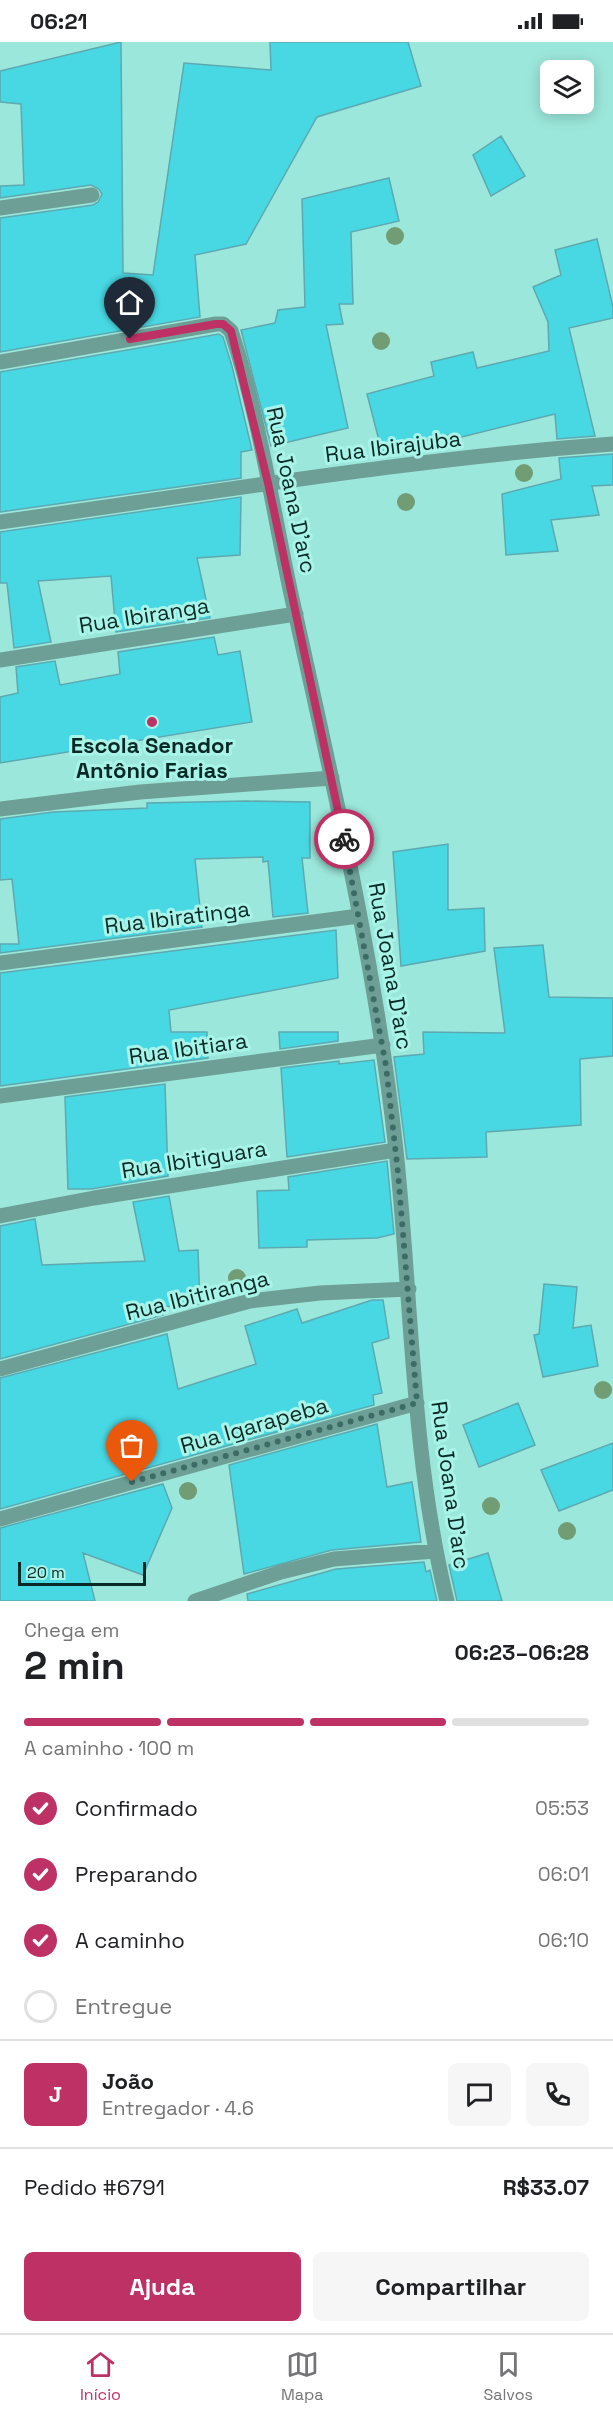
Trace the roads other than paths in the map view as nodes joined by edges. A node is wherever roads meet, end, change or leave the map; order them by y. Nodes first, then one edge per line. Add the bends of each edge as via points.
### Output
1 (93, 195) dead end
2 (0, 208) edge
3 (0, 362) edge
4 (613, 444) edge
5 (268, 483) junction
6 (0, 522) edge
7 (296, 614) junction
8 (0, 660) edge
9 (332, 778) junction
10 (0, 809) edge
11 (359, 916) junction
12 (0, 963) edge
13 (383, 1045) junction
14 (0, 1096) edge
15 (396, 1150) junction
16 (0, 1216) edge
17 (409, 1289) junction
18 (0, 1369) edge
19 (417, 1403) junction
20 (0, 1519) edge
21 (435, 1551) junction
22 (195, 1601) edge
23 (447, 1601) edge

1 - 2 street
3 - 5 street, Rua Joana D'arc via 216,324 228,326
4 - 5 street, Rua Ibirajuba
5 - 6 street, Rua Ibirajuba
5 - 7 street, Rua Joana D'arc
7 - 8 street, Rua Ibiranga
7 - 9 street, Rua Joana D'arc
9 - 10 street via 140,792
9 - 11 street, Rua Joana D'arc
11 - 12 street, Rua Ibiratinga
11 - 13 street, Rua Joana D'arc
13 - 14 street, Rua Ibitiara
13 - 15 street, Rua Joana D'arc
15 - 16 street, Rua Ibitiguara
15 - 17 street, Rua Joana D'arc
17 - 18 street, Rua Ibitiranga via 250,1301
17 - 19 street, Rua Joana D'arc
19 - 20 street, Rua Igarapeba
19 - 21 street, Rua Joana D'arc
21 - 22 street via 334,1559 280,1572
21 - 23 street, Rua Joana D'arc

